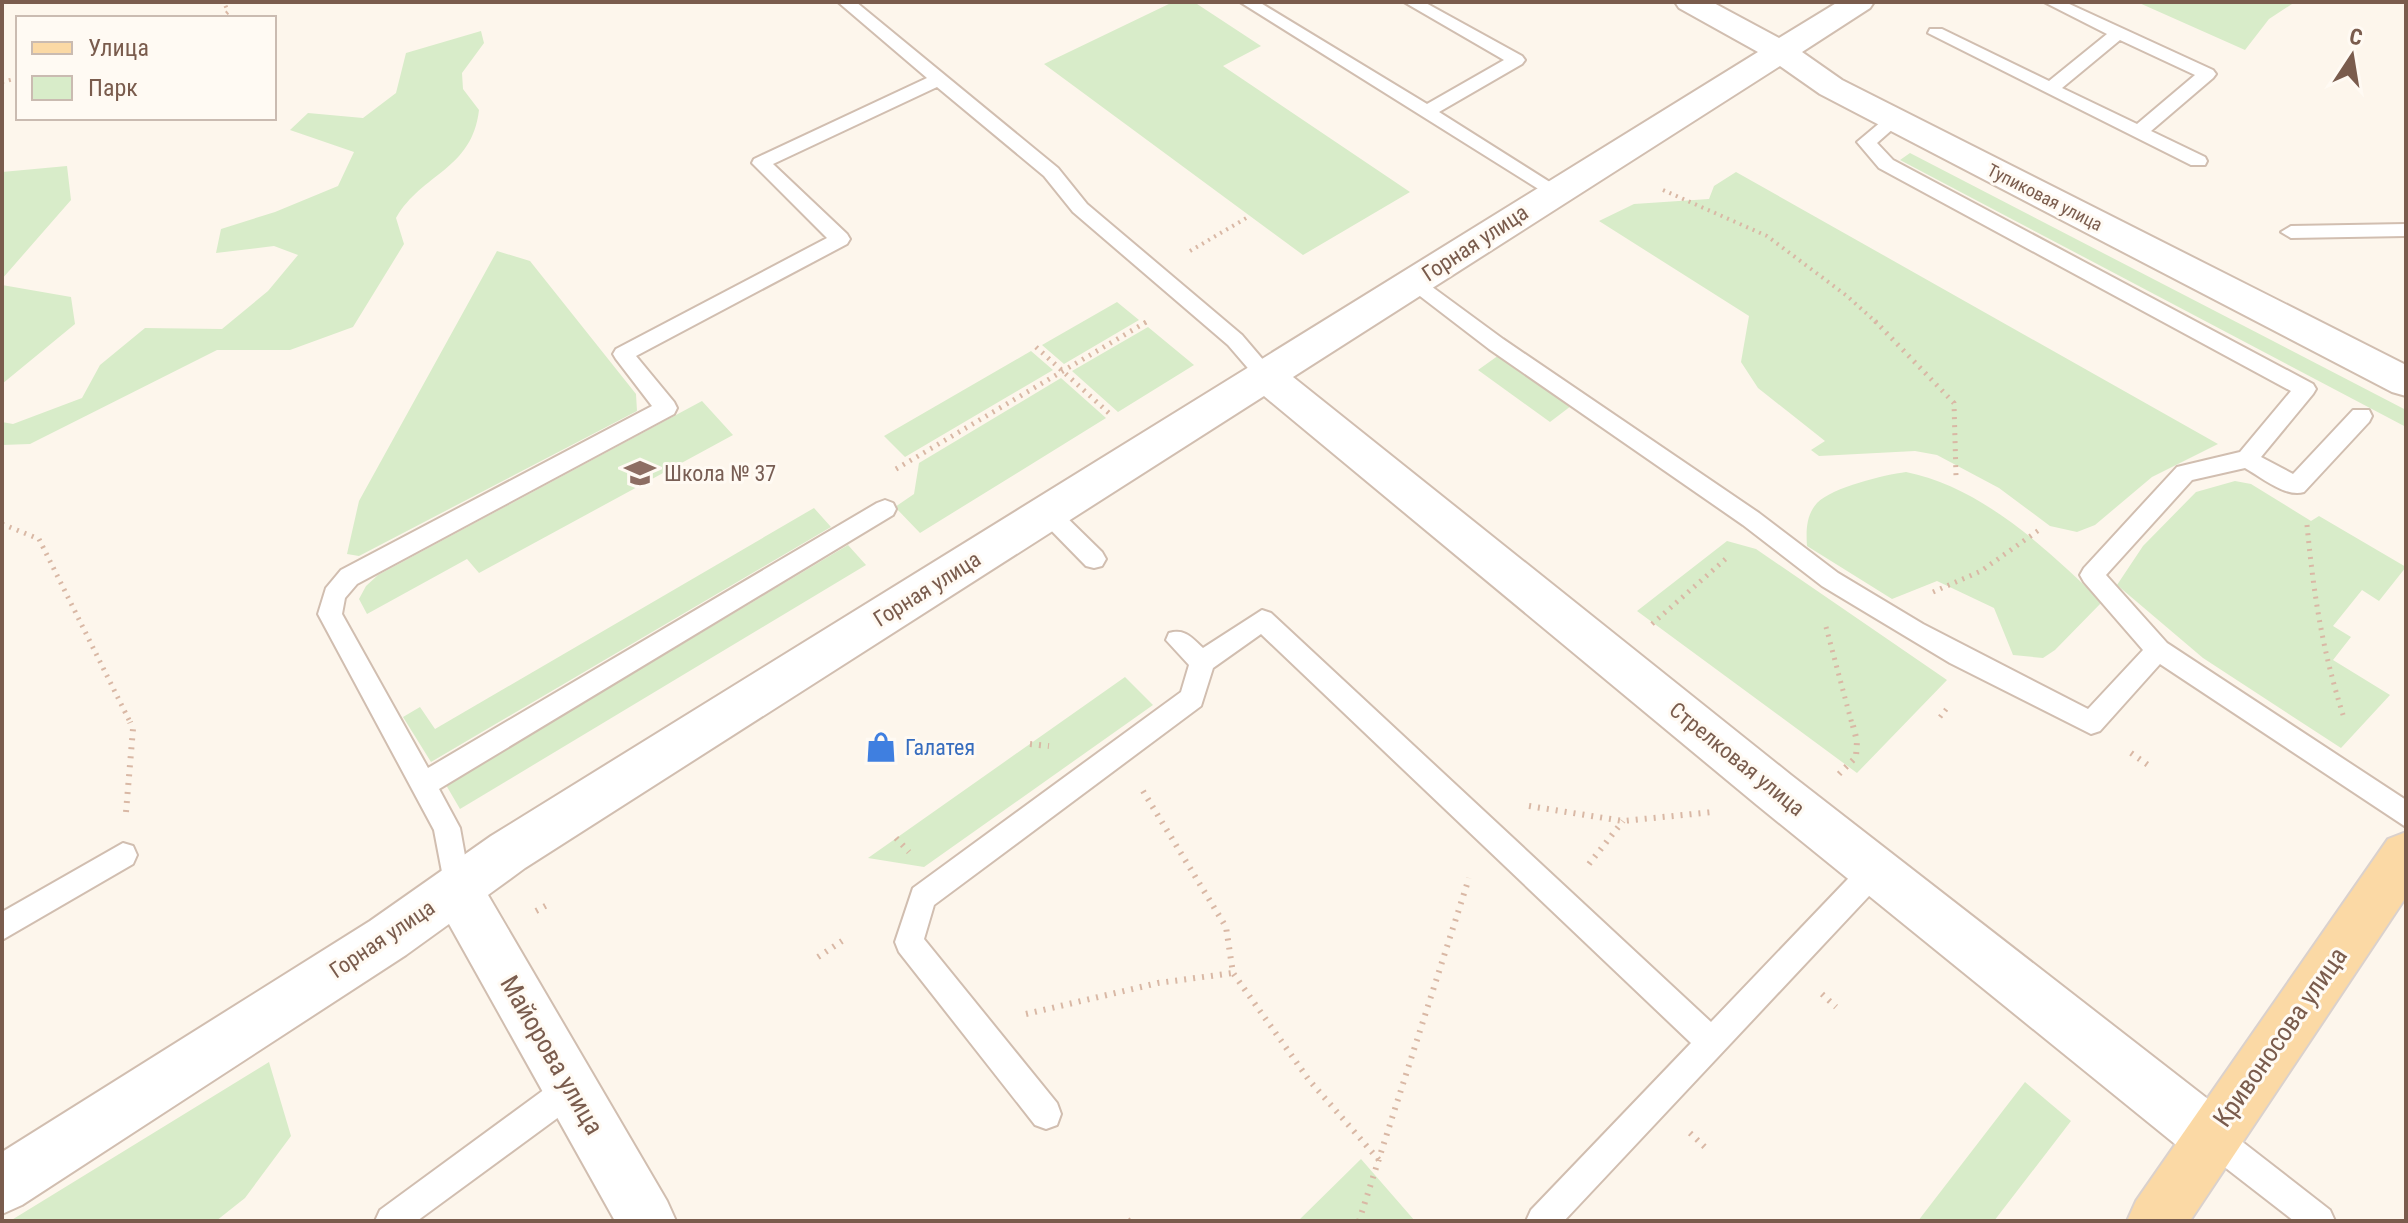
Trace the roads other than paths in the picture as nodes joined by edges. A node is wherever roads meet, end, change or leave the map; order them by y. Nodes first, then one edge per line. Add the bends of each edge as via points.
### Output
1 (846, 2) edge
2 (1248, 2) edge
3 (1412, 2) edge
4 (1690, 2) edge
5 (1859, 2) edge
6 (2052, 2) edge
7 (1936, 33) dead end
8 (2118, 33) junction
9 (1781, 52) junction
10 (937, 80) junction
11 (2050, 89) junction
12 (1426, 112) junction
13 (1894, 120) junction
14 (2138, 132) junction
15 (2198, 161) dead end
16 (1555, 191) junction
17 (2406, 230) edge
18 (2291, 232) dead end
19 (1413, 283) junction
20 (1266, 376) junction
21 (2406, 382) edge
22 (2361, 416) dead end
23 (2247, 459) junction
24 (885, 509) dead end
25 (1048, 513) junction
26 (1094, 559) dead end
27 (1178, 640) dead end
28 (2158, 650) junction
29 (1202, 662) junction
30 (424, 784) junction
31 (2406, 815) edge
32 (123, 855) road end
33 (2406, 855) edge
34 (1875, 870) junction
35 (457, 889) junction
36 (2, 927) edge
37 (1712, 1042) junction
38 (571, 1089) junction
39 (1046, 1114) dead end
40 (2211, 1137) junction
41 (2, 1185) edge
42 (391, 1221) edge
43 (647, 1221) edge
44 (1542, 1221) edge
45 (2156, 1221) edge
46 (2319, 1221) edge

1 - 10 lane
2 - 12 lane
3 - 12 lane via 1516,60
4 - 9 street, Тупиковая улица
5 - 9 street, Горная улица
6 - 8 lane
7 - 11 lane
8 - 11 lane
8 - 14 lane via 2207,74
9 - 13 street, Тупиковая улица via 1831,87
9 - 16 street, Горная улица
10 - 20 lane via 1051,172 1080,208 1235,340
10 - 30 lane via 761,163 840,239 623,354 666,408 349,577 334,595 330,614
11 - 14 lane
12 - 16 lane
13 - 21 street, Тупиковая улица
13 - 23 lane via 1866,142 1886,164 2305,389
14 - 15 lane
16 - 19 street, Горная улица
17 - 18 lane
19 - 20 street, Горная улица
19 - 28 lane via 1902,626 2091,723
20 - 25 street, Горная улица
20 - 34 street, Стрелковая улица
22 - 23 lane via 2296,486
23 - 28 lane via 2185,473 2092,575
24 - 30 lane
25 - 26 lane
25 - 35 street, Горная улица
27 - 29 lane
28 - 31 lane
29 - 37 lane via 1262,620
29 - 39 lane via 1192,698 923,897 909,942
30 - 35 lane via 447,828
32 - 36 lane
33 - 40 main road, Кривоносова улица
34 - 37 lane
34 - 40 street, Стрелковая улица
35 - 38 street, Майорова улица
35 - 41 street, Горная улица
37 - 44 lane
38 - 42 lane
38 - 43 street, Майорова улица
40 - 45 main road, Кривоносова улица
40 - 46 lane

